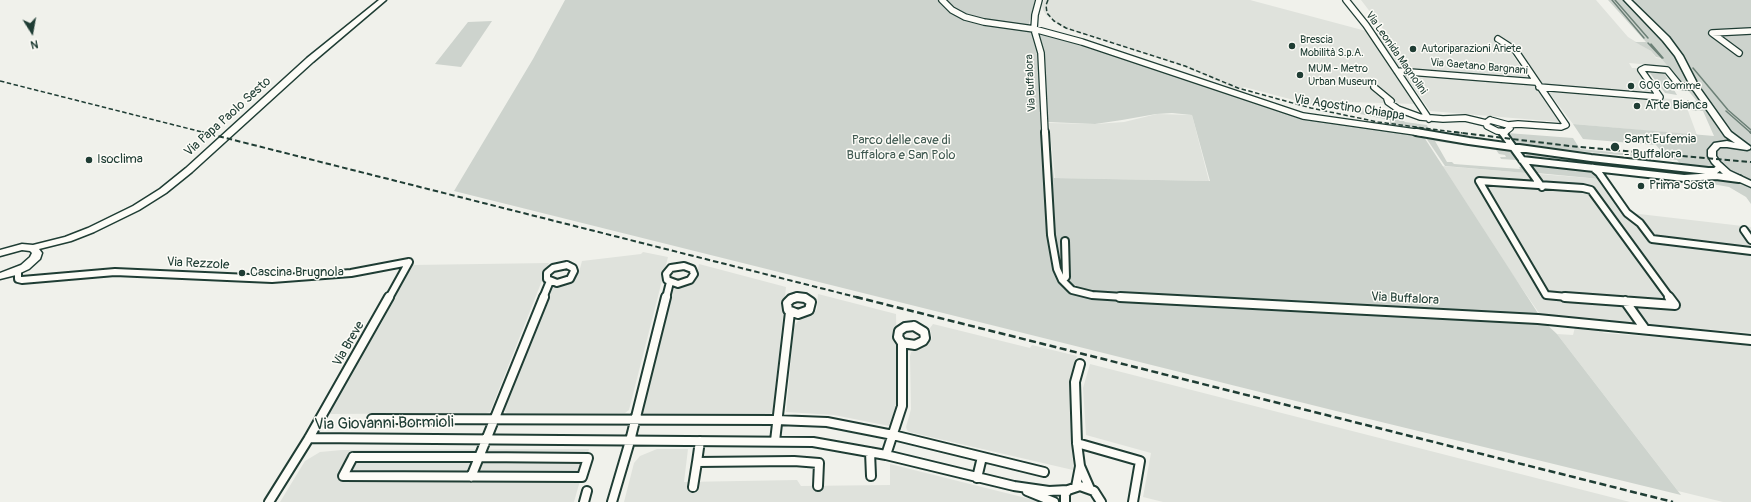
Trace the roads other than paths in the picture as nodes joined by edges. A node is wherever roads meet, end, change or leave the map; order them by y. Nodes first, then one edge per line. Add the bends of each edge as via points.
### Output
1 (382, 0) edge
2 (942, 0) edge
3 (1039, 0) edge
4 (1346, 0) edge
5 (1627, 0) edge
6 (1644, 18) junction
7 (1034, 29) junction
8 (1751, 31) edge
9 (1498, 39) dead end
10 (1658, 41) junction
11 (1739, 53) dead end
12 (1679, 56) junction
13 (1397, 71) junction
14 (1688, 75) junction
15 (1538, 84) junction
16 (1374, 87) dead end
17 (1696, 87) junction
18 (1429, 119) junction
19 (1486, 123) junction
20 (1508, 125) junction
21 (1502, 132) junction
22 (1728, 134) junction
23 (1722, 144) junction
24 (1513, 147) junction
25 (1749, 148) edge
26 (1522, 160) junction
27 (1720, 167) junction
28 (1593, 168) junction
29 (1746, 183) edge
30 (1541, 186) junction
31 (1548, 190) dead end
32 (1744, 230) dead end
33 (79, 235) junction
34 (1751, 240) edge
35 (1065, 241) dead end
36 (33, 248) junction
37 (1751, 251) edge
38 (2, 252) edge
39 (35, 260) junction
40 (409, 262) joint
41 (18, 271) junction
42 (2, 277) edge
43 (1062, 280) junction
44 (550, 281) dead end
45 (670, 282) dead end
46 (1625, 301) junction
47 (790, 312) dead end
48 (1645, 329) junction
49 (1751, 340) edge
50 (902, 343) dead end
51 (1080, 364) dead end
52 (372, 418) dead end
53 (494, 419) junction
54 (635, 420) junction
55 (776, 420) junction
56 (893, 435) junction
57 (309, 438) junction
58 (486, 438) junction
59 (630, 441) junction
60 (700, 441) junction
61 (775, 442) junction
62 (1078, 443) junction
63 (870, 452) junction
64 (886, 455) junction
65 (479, 457) junction
66 (982, 457) junction
67 (697, 462) junction
68 (1080, 466) junction
69 (1044, 472) dead end
70 (871, 476) dead end
71 (471, 477) junction
72 (976, 478) junction
73 (818, 486) dead end
74 (1014, 486) junction
75 (693, 488) dead end
76 (1072, 489) junction
77 (1090, 489) junction
78 (587, 491) dead end
79 (1103, 501) edge
80 (269, 502) edge
81 (584, 502) edge
82 (612, 502) edge
83 (1054, 502) edge
84 (1065, 502) edge
85 (1133, 502) edge

1 - 33 main road, Via Papa Paolo Sesto via 310,60 171,186 136,208
2 - 7 street, Via Agostino Chiappa via 952,10 966,17
3 - 7 street, Via Buffalora via 1034,15
4 - 13 street, Via Leonida Magnolini
5 - 6 main road
6 - 10 main road
6 - 12 main road
7 - 24 street, Via Agostino Chiappa via 1198,79 1303,116
7 - 43 street, Via Buffalora via 1042,53 1042,92 1051,166 1051,236 1057,269
8 - 11 street via 1712,33
9 - 15 street, Via Gaetano Bargnani via 1515,50
10 - 12 main road
10 - 14 main road
12 - 14 main road
13 - 15 street, Via Gaetano Bargnani
13 - 18 street, Via Leonida Magnolini
14 - 17 main road
15 - 17 street via 1660,97 1641,70 1645,68 1667,70 1680,86
15 - 20 street, Via Gaetano Bargnani via 1566,124 1561,127
16 - 18 street via 1406,112
17 - 22 main road
18 - 19 street via 1465,118
19 - 20 street via 1494,120
19 - 21 street via 1490,128
20 - 21 street via 1510,130
21 - 24 street
22 - 23 main road
22 - 25 main road
23 - 25 main road
23 - 27 main road via 1714,147 1711,153 1713,160
24 - 26 street
24 - 27 street, Via Agostino Chiappa via 1708,171 1715,171
26 - 28 street
26 - 30 street
27 - 29 main road
28 - 29 street via 1684,178 1716,176
28 - 37 street via 1627,213 1640,223 1652,239
30 - 31 street
30 - 46 street via 1583,188 1595,194 1675,305
30 - 46 street via 1479,181 1546,294
32 - 34 street
33 - 36 main road, Via Papa Paolo Sesto
33 - 39 main road, Via Papa Paolo Sesto
35 - 43 street via 1066,277
36 - 38 main road, Via Papa Paolo Sesto via 22,247
36 - 39 main road via 37,253
39 - 41 main road, Via Papa Paolo Sesto
40 - 41 street, Via Rezzole via 351,273 272,279 115,272 22,280 18,279
40 - 57 street, Via Breve
41 - 42 main road, Via Papa Paolo Sesto
43 - 48 street, Via Buffalora via 1072,290 1092,295 1538,319
44 - 53 street
45 - 54 street
46 - 48 street
47 - 55 street
48 - 49 street, Via Buffalora
50 - 56 street via 902,406
51 - 62 street via 1075,392
52 - 53 street, Via Giovanni Bormioli
53 - 54 street, Via Giovanni Bormioli
53 - 58 street
54 - 55 street, Via Giovanni Bormioli
54 - 59 street
55 - 56 street, Via Giovanni Bormioli via 827,422
55 - 61 street
56 - 64 street
56 - 66 street, Via Giovanni Bormioli
57 - 58 street, Via Giovanni Bormioli
57 - 80 street, Via Giovanni Bormioli
58 - 59 street, Via Giovanni Bormioli
58 - 65 street
59 - 60 street, Via Giovanni Bormioli
59 - 82 street
60 - 61 street, Via Giovanni Bormioli
60 - 67 street
61 - 63 street, Via Giovanni Bormioli via 812,442
62 - 68 street
62 - 85 street via 1140,460
63 - 64 street, Via Giovanni Bormioli
63 - 70 street
64 - 72 street, Via Giovanni Bormioli
65 - 71 street
65 - 71 street via 588,458 582,477
65 - 71 street via 353,457 343,476
66 - 69 street, Via Giovanni Bormioli
66 - 72 street
67 - 73 street via 819,463
67 - 75 street
68 - 76 street
68 - 77 street
72 - 74 street, Via Giovanni Bormioli
74 - 76 street, Via Giovanni Bormioli via 1049,491
74 - 83 street, Via Giovanni Bormioli
76 - 77 street, Via Giovanni Bormioli
76 - 84 street via 1065,494
77 - 79 street
78 - 81 street

